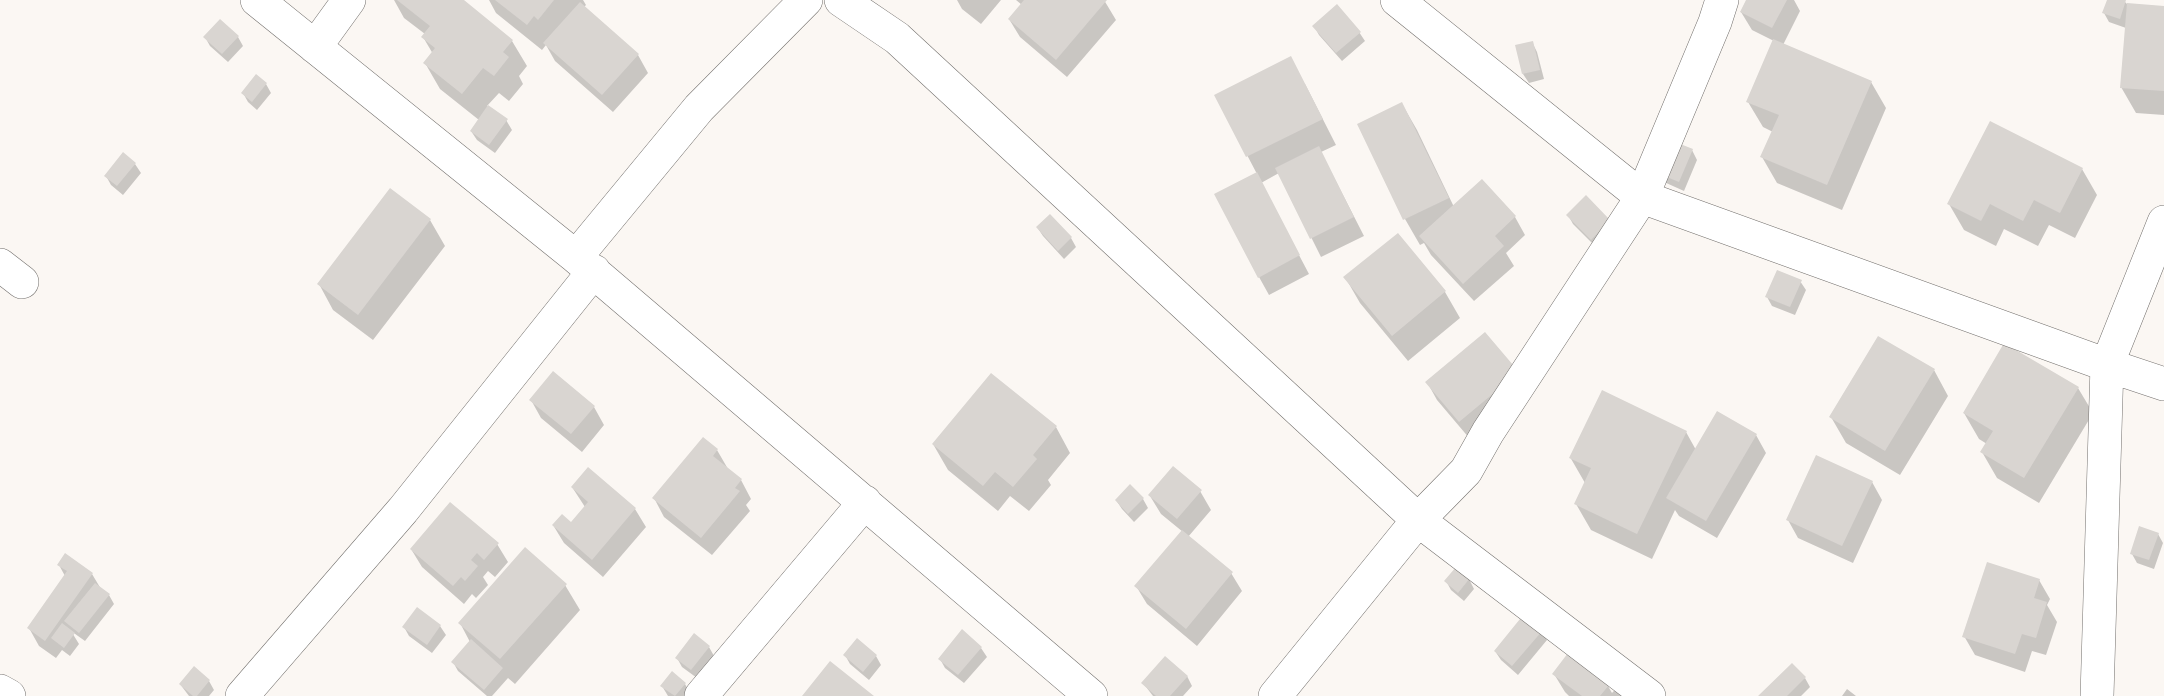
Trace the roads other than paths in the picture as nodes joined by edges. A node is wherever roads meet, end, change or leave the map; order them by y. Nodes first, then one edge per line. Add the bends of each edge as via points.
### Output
1 (257, 0) edge
2 (349, 0) edge
3 (806, 0) edge
4 (841, 0) edge
5 (1397, 0) edge
6 (1722, 0) edge
7 (315, 47) junction
8 (1642, 197) junction
9 (2164, 222) edge
10 (585, 264) junction
11 (2107, 365) junction
12 (2164, 384) edge
13 (865, 502) junction
14 (1418, 520) junction
15 (0, 691) edge
16 (9, 696) edge
17 (242, 696) edge
18 (701, 696) edge
19 (1091, 696) edge
20 (1275, 696) edge
21 (1649, 696) edge
22 (2097, 696) edge

1 - 7 street
2 - 7 street
3 - 10 street via 699,108
4 - 14 street via 897,38
5 - 8 street
6 - 8 street
7 - 10 street
8 - 11 street
8 - 14 street via 1466,471
9 - 11 street
10 - 13 street
10 - 17 street via 403,510
11 - 12 street
11 - 22 street
13 - 18 street
13 - 19 street
14 - 20 street
14 - 21 street
15 - 16 street

